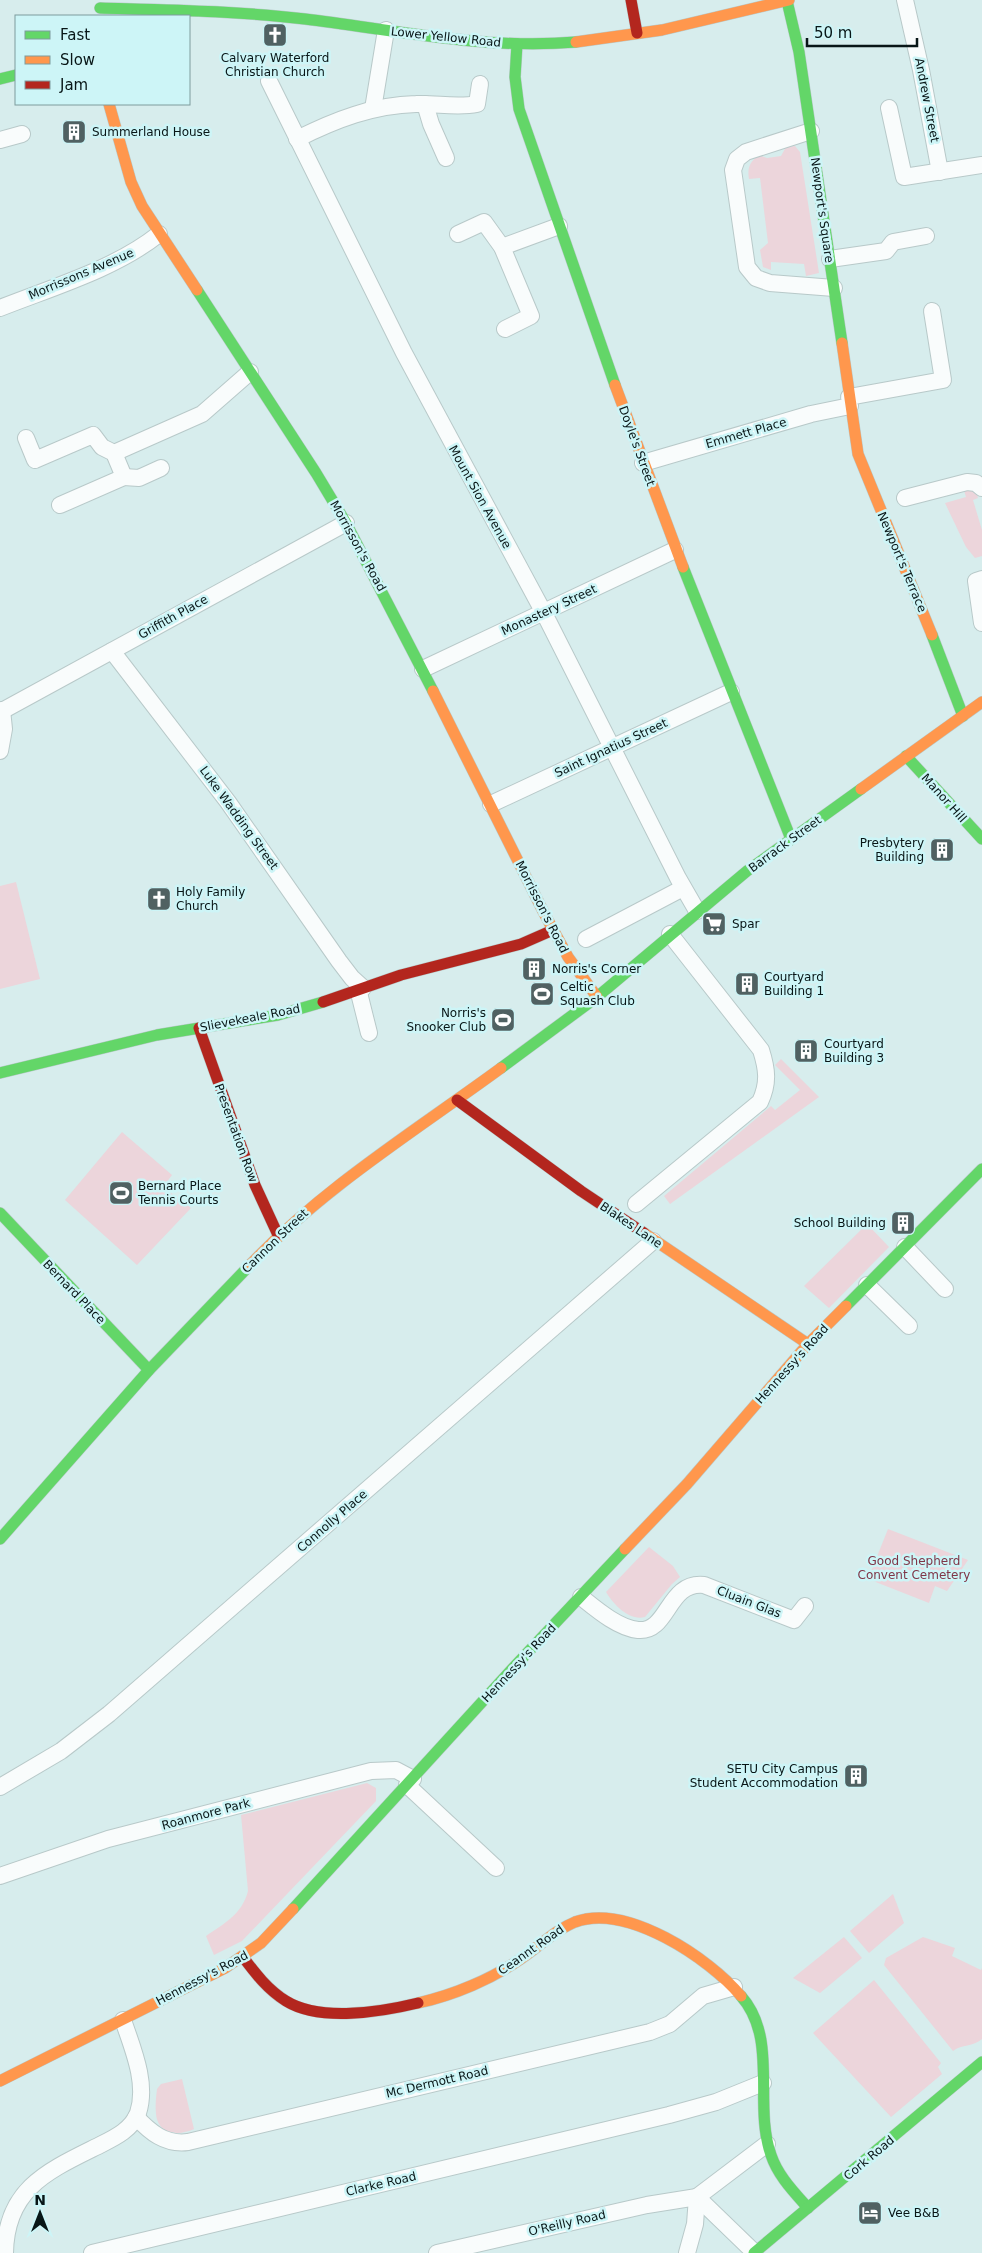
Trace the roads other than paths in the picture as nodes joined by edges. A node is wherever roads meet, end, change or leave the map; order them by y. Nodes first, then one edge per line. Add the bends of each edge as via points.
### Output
1 (631, 0) edge
2 (788, 0) edge
3 (905, 0) edge
4 (100, 8) edge
5 (386, 30) junction
6 (636, 33) junction
7 (517, 44) junction
8 (15, 75) edge
9 (0, 79) edge
10 (269, 81) dead end
11 (480, 84) dead end
12 (426, 104) junction
13 (109, 105) edge
14 (889, 108) dead end
15 (373, 109) junction
16 (811, 131) junction
17 (22, 134) dead end
18 (298, 139) junction
19 (0, 140) edge
20 (446, 158) dead end
21 (982, 165) edge
22 (940, 172) junction
23 (559, 226) junction
24 (159, 234) junction
25 (458, 234) dead end
26 (926, 236) dead end
27 (502, 247) junction
28 (830, 259) junction
29 (834, 288) junction
30 (0, 308) edge
31 (932, 311) dead end
32 (505, 329) dead end
33 (250, 372) junction
34 (849, 402) junction
35 (26, 438) dead end
36 (114, 452) junction
37 (643, 463) junction
38 (161, 468) dead end
39 (124, 477) junction
40 (982, 488) edge
41 (905, 498) dead end
42 (60, 505) dead end
43 (346, 522) junction
44 (675, 550) junction
45 (982, 579) edge
46 (544, 613) junction
47 (982, 623) edge
48 (112, 651) junction
49 (423, 669) junction
50 (731, 692) junction
51 (982, 702) edge
52 (1, 711) edge
53 (963, 716) junction
54 (611, 747) junction
55 (0, 751) edge
56 (906, 756) junction
57 (491, 804) junction
58 (791, 839) junction
59 (982, 839) edge
60 (683, 888) junction
61 (697, 911) junction
62 (553, 930) junction
63 (670, 934) junction
64 (586, 939) dead end
65 (360, 988) junction
66 (597, 997) junction
67 (199, 1028) junction
68 (369, 1032) dead end
69 (0, 1074) edge
70 (457, 1100) junction
71 (982, 1169) edge
72 (636, 1204) dead end
73 (0, 1213) edge
74 (278, 1235) junction
75 (653, 1241) junction
76 (905, 1247) junction
77 (867, 1285) junction
78 (945, 1289) dead end
79 (909, 1326) dead end
80 (808, 1344) junction
81 (149, 1370) junction
82 (0, 1538) edge
83 (581, 1597) junction
84 (805, 1606) dead end
85 (410, 1782) junction
86 (0, 1787) edge
87 (496, 1868) dead end
88 (0, 1876) edge
89 (243, 1958) junction
90 (734, 1987) junction
91 (123, 2020) junction
92 (982, 2062) edge
93 (0, 2081) edge
94 (763, 2083) junction
95 (136, 2117) junction
96 (767, 2144) junction
97 (697, 2197) junction
98 (808, 2208) junction
99 (5, 2253) edge
100 (92, 2253) edge
101 (437, 2253) edge
102 (687, 2253) edge
103 (754, 2253) edge

1 - 6 street
2 - 6 street, Lower Yellow Road
2 - 16 street, Newport's Square
3 - 22 street, Andrew Street
4 - 5 street, Lower Yellow Road via 266,15
5 - 7 street, Lower Yellow Road
5 - 15 street
6 - 7 street, Lower Yellow Road via 582,41
7 - 23 street, Doyle's Street via 515,77 518,102
8 - 9 street
10 - 18 street, Mount Sion Avenue
11 - 12 street via 477,104 462,107
12 - 15 street
12 - 20 street
13 - 24 street, Morrisson's Road via 134,190
14 - 22 street via 904,177
15 - 18 street via 342,118
16 - 28 street, Newport's Square
16 - 29 street via 746,152 737,159 733,170 747,267 756,278 770,282
17 - 19 street
18 - 46 street, Mount Sion Avenue via 419,383
21 - 22 street
23 - 27 street
23 - 37 street, Doyle's Street
24 - 30 street, Morrissons Avenue via 114,262
24 - 33 street, Morrisson's Road
25 - 27 street via 484,222
26 - 28 street via 893,242 886,251
27 - 32 street via 531,316
28 - 29 street, Newport's Square
29 - 34 street, Newport's Square
31 - 34 street, Emmett Place via 943,380
33 - 36 street via 202,414
33 - 43 street, Morrisson's Road
34 - 37 street, Emmett Place
34 - 53 street, Newport's Terrace via 862,466
35 - 36 street via 35,460 93,435 102,447
36 - 39 street
37 - 44 street, Doyle's Street
38 - 39 street via 139,478
39 - 42 street
40 - 41 street via 976,482 967,482
43 - 48 street, Griffith Place
43 - 49 street, Morrisson's Road
44 - 46 street, Monastery Street
44 - 50 street, Doyle's Street
45 - 47 street via 976,581
46 - 49 street, Monastery Street
46 - 54 street, Mount Sion Avenue
48 - 52 street, Griffith Place
48 - 65 street, Luke Wadding Street via 208,774
49 - 57 street, Morrisson's Road
50 - 54 street, Saint Ignatius Street
50 - 58 street, Doyle's Street
51 - 53 street, Barrack Street
52 - 55 street via 4,729
53 - 56 street, Barrack Street
54 - 57 street, Saint Ignatius Street
54 - 60 street, Mount Sion Avenue
56 - 58 street, Barrack Street
56 - 59 street, Manor Hill
57 - 62 street, Morrisson's Road
58 - 61 street, Barrack Street
60 - 61 street, Mount Sion Avenue
60 - 64 street
61 - 63 street, Barrack Street
62 - 65 street, Slievekeale Road via 521,944
62 - 66 street, Morrisson's Road
63 - 66 street, Barrack Street
63 - 72 street via 761,1050 767,1067 767,1088 760,1102
65 - 67 street, Slievekeale Road via 278,1015
65 - 68 street
66 - 70 street, Cannon Street
67 - 69 street, Slievekeale Road via 136,1039
67 - 74 street, Presentation Row via 255,1185
70 - 74 street, Cannon Street via 348,1176
70 - 75 street, Blakes Lane
71 - 76 street, Hennessy's Road
73 - 81 street, Bernard Place
74 - 81 street, Cannon Street
75 - 80 street, Blakes Lane
75 - 86 street, Connolly Place via 109,1714 54,1757
76 - 77 street, Hennessy's Road
76 - 78 street
77 - 79 street
77 - 80 street, Hennessy's Road
80 - 83 street, Hennessy's Road via 687,1484
81 - 82 street, Cannon Street
83 - 84 street, Cluain Glas via 620,1623 644,1630 653,1626 679,1592 695,1584 794,1620
83 - 85 street, Hennessy's Road
85 - 87 street
85 - 88 street, Roanmore Park via 396,1770 371,1771 108,1839
85 - 89 street, Hennessy's Road via 266,1938
89 - 90 street, Ceannt Road via 273,1992 297,2007 325,2012 357,2012 419,2003 468,1987 516,1963 565,1926 597,1919 629,1925 666,1939 698,1958
89 - 91 street, Hennessy's Road
90 - 94 street, Ceannt Road via 748,2003 757,2021
90 - 95 street, Mc Dermott Road via 703,1996 670,2024 650,2032 188,2142 164,2139
91 - 93 street, Hennessy's Road
91 - 95 street via 139,2080 140,2101
92 - 98 street, Cork Road
94 - 96 street, Ceannt Road
94 - 100 street, Clarke Road via 716,2102 669,2114
95 - 99 street via 119,2135 58,2167 25,2193 8,2223
96 - 97 street
96 - 98 street, Ceannt Road via 778,2172
97 - 101 street, O'Reilly Road via 647,2205
97 - 102 street via 695,2224
97 - 103 street
98 - 103 street, Cork Road

